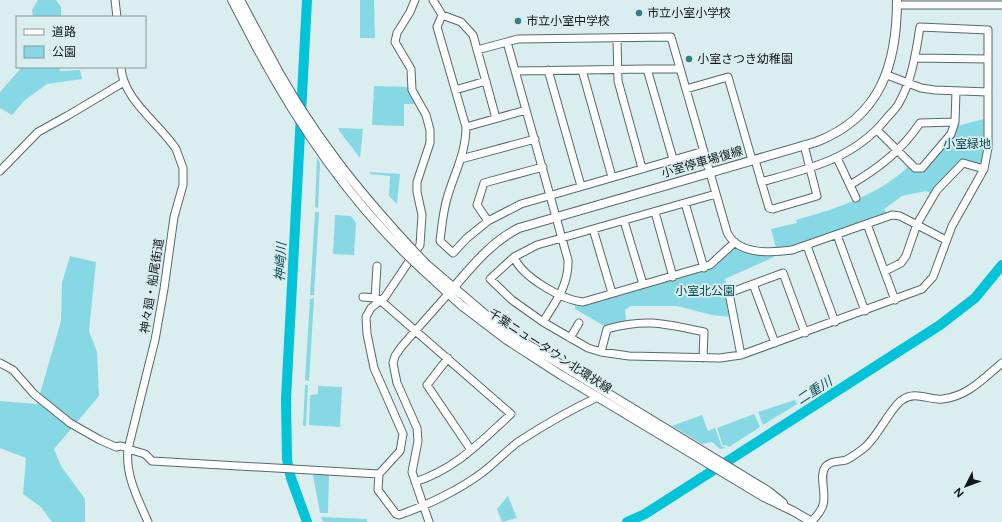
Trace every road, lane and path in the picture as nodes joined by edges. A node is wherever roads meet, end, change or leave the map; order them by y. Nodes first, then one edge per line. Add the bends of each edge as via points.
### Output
1 (116, 0) edge
2 (232, 0) edge
3 (240, 0) edge
4 (415, 0) edge
5 (433, 0) edge
6 (897, 2) edge
7 (1002, 5) edge
8 (442, 15) junction
9 (117, 16) edge
10 (617, 38) junction
11 (507, 42) junction
12 (259, 45) junction
13 (477, 50) junction
14 (915, 58) junction
15 (988, 59) junction
16 (121, 68) edge
17 (617, 69) junction
18 (647, 69) junction
19 (680, 69) junction
20 (548, 70) junction
21 (582, 70) junction
22 (515, 71) junction
23 (887, 75) junction
24 (486, 81) junction
25 (124, 82) junction
26 (907, 83) junction
27 (686, 89) junction
28 (455, 90) junction
29 (956, 92) junction
30 (988, 92) junction
31 (526, 110) junction
32 (496, 118) junction
33 (955, 122) junction
34 (466, 127) junction
35 (877, 130) junction
36 (535, 139) junction
37 (804, 146) junction
38 (704, 151) junction
39 (898, 151) junction
40 (838, 158) junction
41 (461, 159) junction
42 (673, 159) junction
43 (754, 160) junction
44 (542, 167) junction
45 (642, 168) junction
46 (810, 168) junction
47 (984, 169) junction
48 (0, 170) edge
49 (710, 172) junction
50 (612, 177) junction
51 (761, 182) junction
52 (850, 185) junction
53 (581, 186) junction
54 (716, 194) junction
55 (551, 195) junction
56 (856, 198) dead end
57 (685, 203) junction
58 (655, 212) junction
59 (556, 216) junction
60 (488, 221) junction
61 (624, 221) junction
62 (867, 224) junction
63 (917, 224) junction
64 (593, 229) junction
65 (837, 235) junction
66 (562, 238) junction
67 (946, 240) junction
68 (735, 242) junction
69 (807, 246) junction
70 (514, 257) junction
71 (377, 266) dead end
72 (704, 268) junction
73 (885, 271) junction
74 (673, 277) junction
75 (643, 284) junction
76 (753, 284) junction
77 (451, 291) junction
78 (612, 293) junction
79 (560, 295) junction
80 (363, 298) dead end
81 (378, 299) junction
82 (895, 300) junction
83 (866, 311) junction
84 (543, 322) junction
85 (835, 322) junction
86 (579, 323) dead end
87 (416, 331) junction
88 (805, 333) junction
89 (570, 338) junction
90 (775, 343) junction
91 (601, 352) junction
92 (741, 355) junction
93 (448, 358) junction
94 (703, 358) junction
95 (0, 363) edge
96 (1002, 363) edge
97 (598, 397) junction
98 (128, 448) junction
99 (471, 450) junction
100 (711, 460) junction
101 (379, 474) junction
102 (415, 482) junction
103 (423, 507) junction
104 (148, 522) edge
105 (429, 522) edge
106 (811, 522) edge

1 - 9 street
2 - 12 main road, 千葉ニュータウン北環状線
3 - 12 main road, 千葉ニュータウン北環状線
4 - 81 street via 397,33 396,42 411,69 413,94 426,115 430,130 430,143 417,182 422,232 416,253
5 - 8 street
6 - 7 street
6 - 23 main road, 小室停車場復線 via 896,40
8 - 13 street via 467,27 473,35
8 - 28 street via 437,27
10 - 11 street via 518,39
10 - 17 street
10 - 19 street via 671,37
11 - 13 street
11 - 22 street
12 - 77 main road, 千葉ニュータウン北環状線, bridge via 284,98 325,160 366,211
13 - 24 street
14 - 15 street
14 - 15 street via 920,27 988,30
14 - 26 street
15 - 30 street
16 - 25 street, 神々廻・船尾街道
17 - 18 street
17 - 21 street
17 - 45 street
18 - 19 street
18 - 42 street
19 - 27 street
20 - 21 street
20 - 22 street
20 - 53 street
21 - 50 street
22 - 31 street
23 - 26 street
23 - 37 main road, 小室停車場復線 via 868,106 852,122 826,138
24 - 28 street
24 - 32 street
25 - 48 street via 38,132
25 - 98 street, 神々廻・船尾街道 via 135,100 176,148 184,177 174,217 159,318
26 - 29 street via 921,88
26 - 35 street via 899,103
27 - 38 street
27 - 43 street via 728,77
28 - 34 street
29 - 30 street
29 - 33 street
30 - 47 street via 988,148
31 - 32 street
31 - 36 street
32 - 34 street
33 - 39 street via 920,123
33 - 39 street via 947,141 922,168 915,168
34 - 41 street via 466,142
35 - 39 street
35 - 40 street via 854,149
36 - 41 street
36 - 44 street
37 - 43 main road, 小室停車場復線
37 - 46 street
38 - 42 street
38 - 49 street
39 - 52 street via 872,173
40 - 46 street
40 - 52 street
41 - 60 street via 442,217 440,241 453,253
42 - 45 street
43 - 49 main road, 小室停車場復線
43 - 51 street
44 - 55 street
44 - 60 street via 484,183 477,205
45 - 50 street
46 - 51 street
46 - 51 street via 817,196 773,209 767,206
47 - 63 street via 963,163 937,190
47 - 67 street
49 - 54 street
49 - 59 main road, 小室停車場復線
50 - 53 street
52 - 56 street
53 - 55 street
54 - 57 street
54 - 68 street via 727,232
55 - 59 street
55 - 60 street via 521,204
57 - 58 street
57 - 72 street
58 - 61 street
58 - 74 street
59 - 66 street
59 - 77 main road, 小室停車場復線 via 519,228 497,241
61 - 64 street
61 - 75 street
62 - 63 street via 892,215
62 - 65 street
62 - 73 street
63 - 67 street
63 - 73 street via 906,256 901,263
64 - 66 street
64 - 78 street
65 - 69 street
65 - 83 street
66 - 70 street via 538,245
66 - 79 street via 569,273
67 - 82 street via 930,282 922,289
68 - 69 street via 747,249 775,252
68 - 72 street via 717,261
69 - 85 street
70 - 79 street via 527,274
70 - 84 street via 490,279 512,300
71 - 81 street
72 - 74 street
73 - 82 street
74 - 75 street
75 - 78 street
76 - 88 street via 784,273
76 - 90 street
76 - 92 street via 729,293 728,296
77 - 87 street
77 - 97 main road, 千葉ニュータウン北環状線 via 507,340
77 - 100 main road, 千葉ニュータウン北環状線 via 522,341
78 - 79 street via 583,302
79 - 84 street
80 - 81 street
81 - 87 street
81 - 101 street via 367,314 367,334 374,368 402,428 403,440 400,451
82 - 83 street
83 - 85 street
84 - 89 street
85 - 88 street
86 - 89 street
87 - 93 street
87 - 102 street via 395,356 393,370 417,428 418,441 412,467
88 - 90 street
89 - 91 street
90 - 92 street
91 - 94 street via 618,356
91 - 94 street via 607,329 630,323 655,322 704,332
92 - 94 street
93 - 99 street via 427,385
93 - 99 street via 511,414
95 - 98 street via 21,377 34,394 70,423 116,447
96 - 106 street via 978,386 950,398 918,395 899,402 863,449 847,459 833,461 826,466 824,503
97 - 100 main road, 千葉ニュータウン北環状線
97 - 103 street via 534,432 483,472
98 - 101 street via 145,454 152,461
98 - 104 street, 神々廻・船尾街道 via 128,469
99 - 102 street via 446,469
100 - 106 main road, 千葉ニュータウン北環状線 via 768,491
101 - 103 street via 378,490 396,514
102 - 103 street
103 - 105 street

